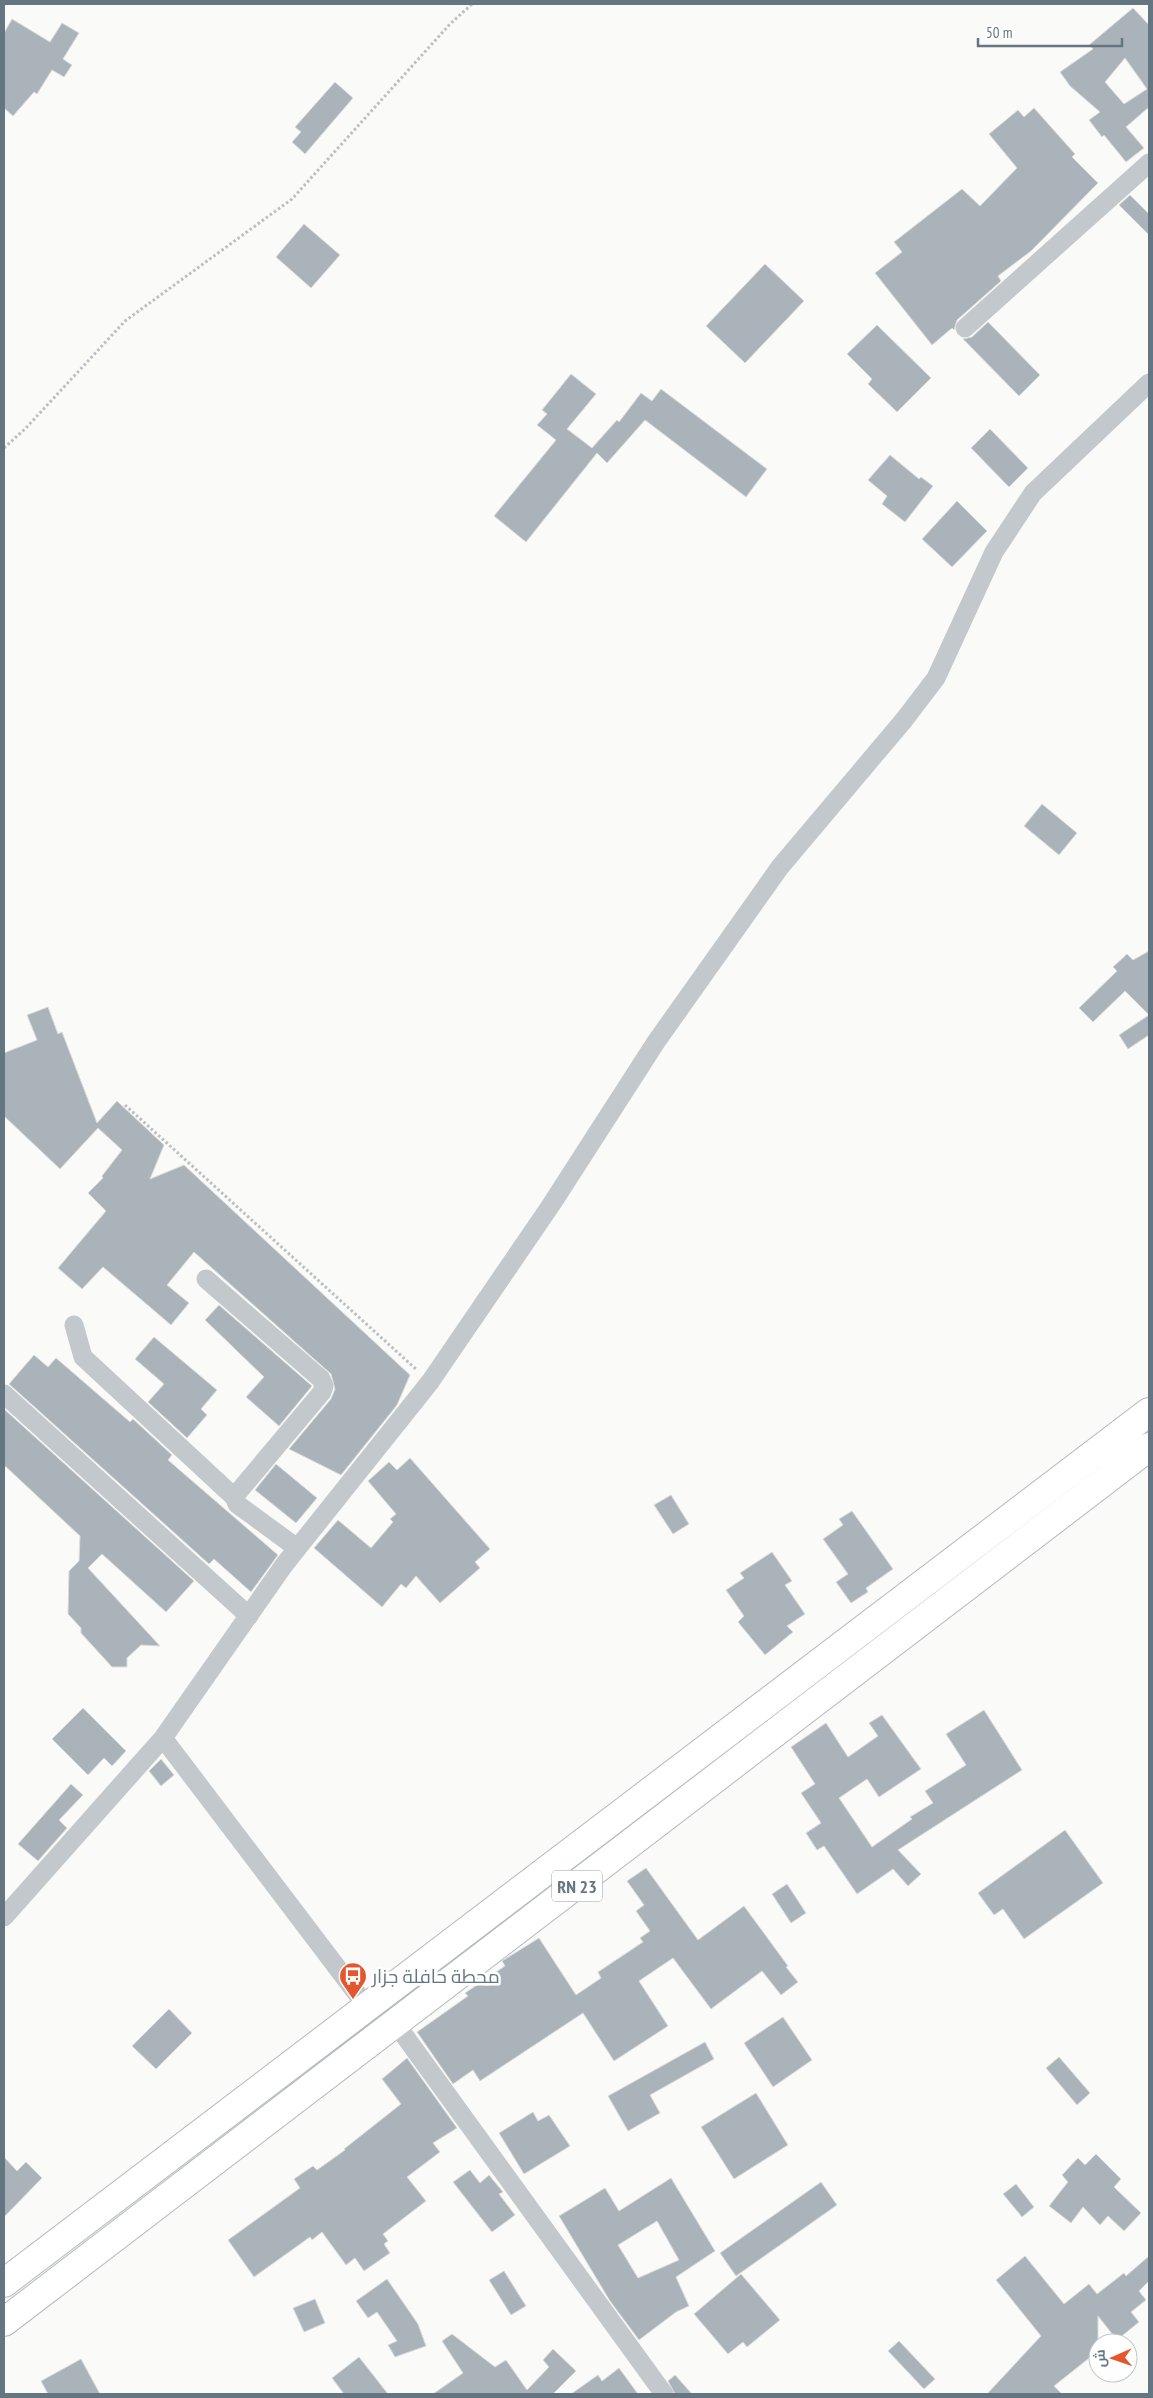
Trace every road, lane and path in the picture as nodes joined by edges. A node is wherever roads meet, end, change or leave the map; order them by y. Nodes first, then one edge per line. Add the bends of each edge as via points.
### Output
1 (472, 4) edge
2 (1149, 163) edge
3 (965, 328) dead end
4 (1149, 383) edge
5 (4, 448) edge
6 (125, 1105) dead end
7 (206, 1279) dead end
8 (74, 1325) dead end
9 (430, 1382) junction
10 (4, 1394) edge
11 (1149, 1412) edge
12 (1149, 1447) edge
13 (234, 1497) junction
14 (297, 1548) junction
15 (249, 1616) junction
16 (162, 1738) junction
17 (4, 1917) edge
18 (367, 2007) junction
19 (396, 2024) junction
20 (4, 2283) edge
21 (4, 2322) edge
22 (664, 2394) edge

1 - 5 path via 450,24 292,199 126,321
2 - 3 street
4 - 9 street via 1033,493 994,552 936,678 780,867 656,1042 551,1205
6 - 9 path
7 - 13 street via 322,1379 324,1386
8 - 13 street via 83,1357
9 - 14 street
10 - 15 street
11 - 18 highway, RN 23
12 - 19 highway, RN 23
13 - 14 street via 237,1504
14 - 15 street
15 - 16 street
16 - 17 street
16 - 18 street
18 - 20 highway, RN 23
19 - 21 highway, RN 23
19 - 22 street

